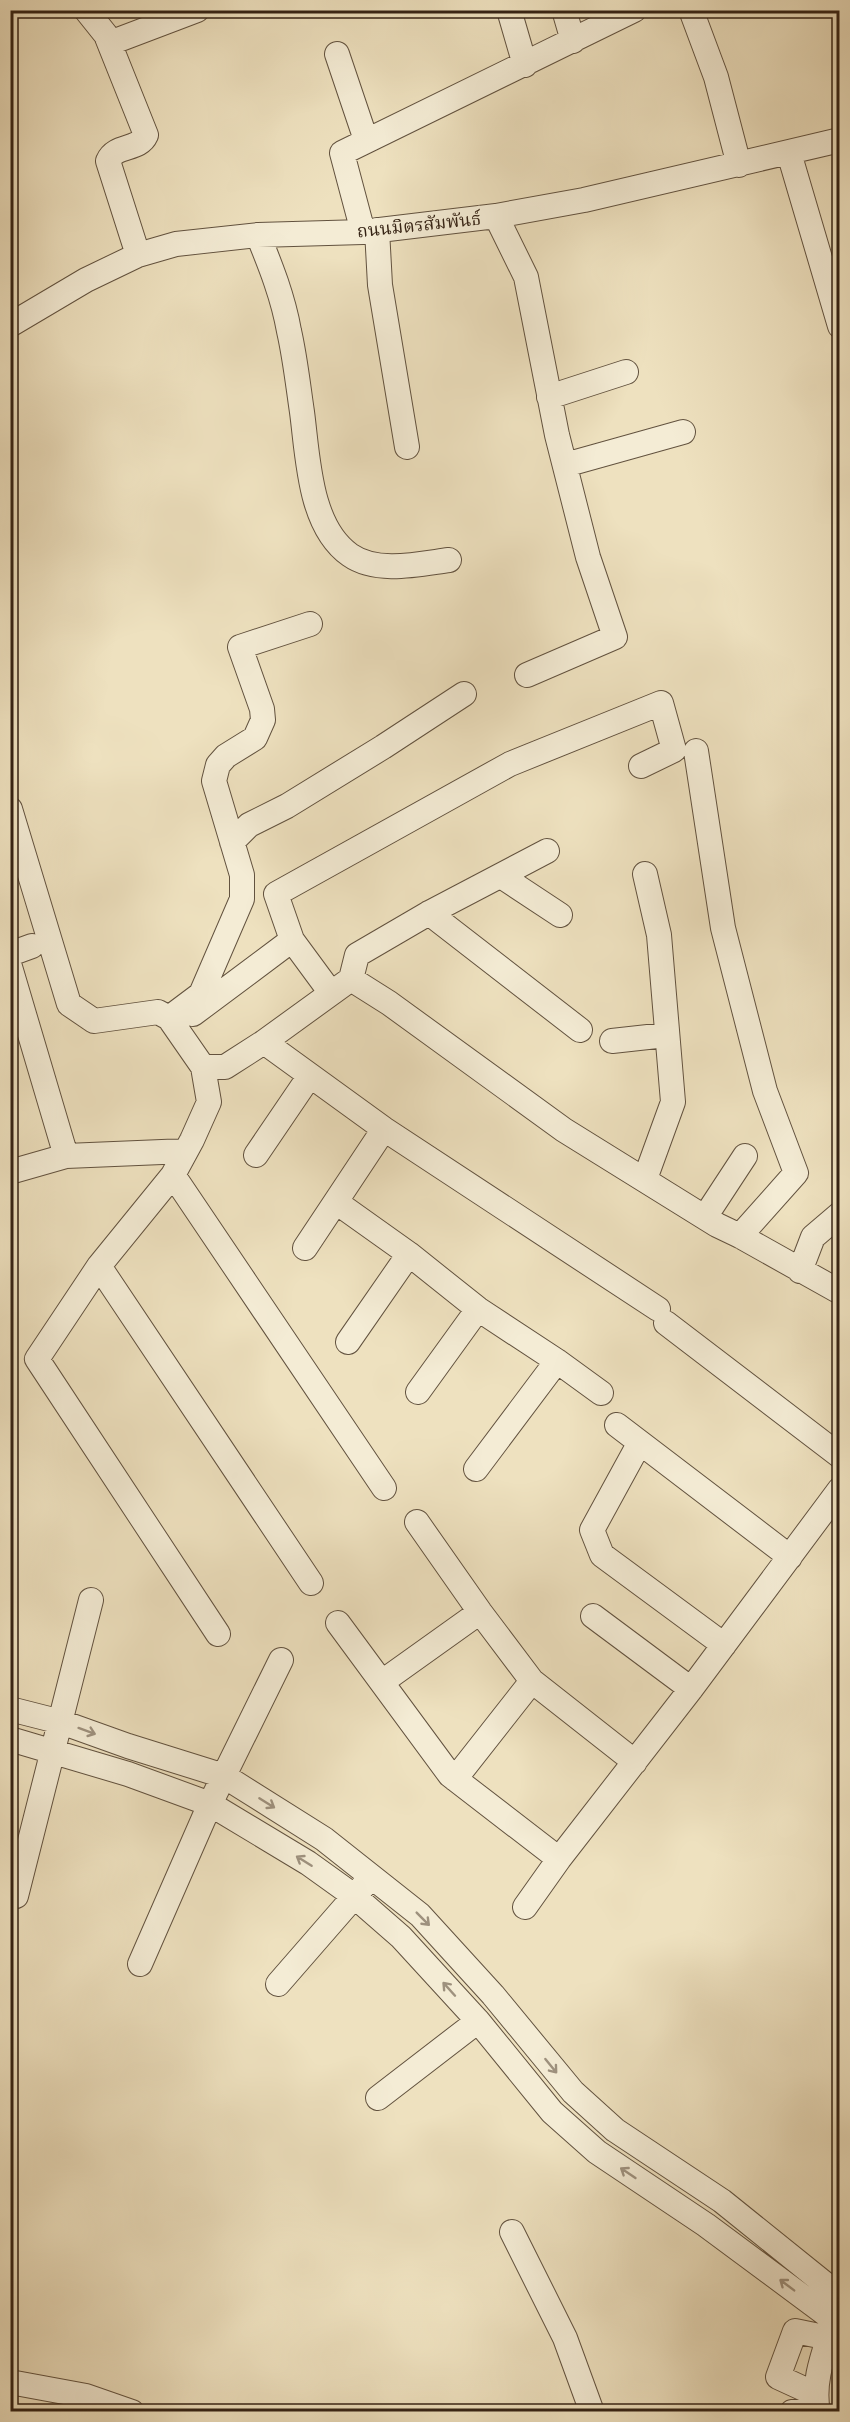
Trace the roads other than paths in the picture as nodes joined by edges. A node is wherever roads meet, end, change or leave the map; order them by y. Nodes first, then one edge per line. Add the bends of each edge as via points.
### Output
1 (86, 10) edge
2 (197, 10) edge
3 (509, 10) edge
4 (564, 10) edge
5 (634, 10) edge
6 (691, 10) edge
7 (573, 41) junction
8 (110, 43) junction
9 (337, 54) dead end
10 (525, 65) junction
11 (366, 140) junction
12 (840, 140) edge
13 (789, 153) junction
14 (739, 165) junction
15 (496, 216) junction
16 (370, 231) junction
17 (258, 235) junction
18 (138, 255) junction
19 (10, 325) edge
20 (840, 326) edge
21 (626, 372) dead end
22 (549, 397) junction
23 (683, 432) dead end
24 (407, 447) dead end
25 (565, 465) junction
26 (449, 560) dead end
27 (310, 624) dead end
28 (527, 675) dead end
29 (464, 694) dead end
30 (696, 751) dead end
31 (641, 766) dead end
32 (10, 809) edge
33 (232, 842) junction
34 (547, 851) dead end
35 (645, 874) dead end
36 (501, 876) junction
37 (429, 913) junction
38 (560, 915) dead end
39 (292, 940) junction
40 (10, 967) edge
41 (351, 979) junction
42 (331, 993) junction
43 (172, 1023) junction
44 (580, 1029) dead end
45 (666, 1035) junction
46 (612, 1041) dead end
47 (264, 1042) junction
48 (203, 1067) junction
49 (309, 1077) junction
50 (384, 1129) junction
51 (186, 1151) junction
52 (256, 1155) dead end
53 (66, 1156) junction
54 (745, 1156) dead end
55 (10, 1172) edge
56 (173, 1175) junction
57 (645, 1179) junction
58 (336, 1202) junction
59 (840, 1214) edge
60 (705, 1217) junction
61 (740, 1236) junction
62 (304, 1248) dead end
63 (409, 1254) junction
64 (99, 1266) junction
65 (801, 1271) junction
66 (840, 1292) edge
67 (478, 1309) junction
68 (348, 1342) dead end
69 (557, 1361) junction
70 (418, 1392) dead end
71 (601, 1393) dead end
72 (617, 1425) dead end
73 (639, 1444) junction
74 (840, 1456) edge
75 (476, 1469) dead end
76 (384, 1488) dead end
77 (840, 1489) edge
78 (417, 1522) dead end
79 (790, 1557) junction
80 (311, 1583) dead end
81 (91, 1600) dead end
82 (480, 1612) junction
83 (593, 1616) dead end
84 (338, 1623) dead end
85 (218, 1634) dead end
86 (724, 1645) junction
87 (281, 1660) dead end
88 (532, 1680) junction
89 (382, 1682) junction
90 (691, 1689) junction
91 (10, 1709) edge
92 (61, 1722) junction
93 (10, 1739) edge
94 (53, 1752) junction
95 (635, 1762) junction
96 (224, 1776) junction
97 (455, 1779) junction
98 (210, 1804) junction
99 (559, 1859) junction
100 (373, 1876) junction
101 (16, 1896) dead end
102 (354, 1896) junction
103 (525, 1907) dead end
104 (140, 1964) dead end
105 (278, 1984) dead end
106 (478, 2020) junction
107 (378, 2098) dead end
108 (512, 2232) dead end
109 (840, 2296) edge
110 (834, 2322) edge
111 (10, 2382) edge
112 (817, 2405) edge
113 (132, 2412) edge
114 (592, 2412) edge
115 (792, 2412) edge

1 - 8 street
2 - 8 street
3 - 10 street
4 - 7 street
5 - 7 street
6 - 14 street via 716,77
7 - 10 street
8 - 18 street via 146,135 138,144 114,152 108,161
9 - 11 street
10 - 11 street
11 - 16 street via 342,153
12 - 13 street, ถนนมิตรสัมพันธ์
13 - 14 street, ถนนมิตรสัมพันธ์
13 - 20 street
14 - 15 street, ถนนมิตรสัมพันธ์
15 - 16 street, ถนนมิตรสัมพันธ์
15 - 22 street via 526,277
16 - 17 street, ถนนมิตรสัมพันธ์
16 - 24 street
17 - 18 street, ถนนมิตรสัมพันธ์ via 176,244
17 - 26 street via 279,288 290,332 315,501 334,540 351,556 372,564
18 - 19 street, ถนนมิตรสัมพันธ์ via 86,280
21 - 22 street
22 - 25 street
23 - 25 street
25 - 28 street via 588,557 615,637
27 - 33 street via 240,647 263,720 255,738 225,756 215,773 216,790
29 - 33 street via 287,806 249,825
30 - 61 street via 723,928 765,1091 796,1173
31 - 39 street via 674,750 661,703 510,764 276,894
32 - 43 street via 69,1004 94,1021 158,1012
33 - 43 street via 242,875 238,913 201,994
34 - 36 street
35 - 45 street via 659,935
36 - 37 street
36 - 38 street
37 - 41 street via 357,955
37 - 44 street
39 - 42 street
39 - 43 street
40 - 53 street
41 - 42 street
41 - 57 street via 564,1130
42 - 47 street
43 - 48 street
45 - 46 street
45 - 57 street via 673,1102
47 - 48 street via 225,1066
47 - 49 street
48 - 51 street via 209,1102
49 - 50 street
49 - 52 street
50 - 58 street
50 - 74 street via 662,1316
51 - 53 street
51 - 56 street
53 - 55 street
54 - 60 street
56 - 64 street
56 - 76 street
57 - 60 street
58 - 62 street
58 - 63 street
59 - 65 street via 813,1237
60 - 61 street
61 - 65 street
63 - 67 street
63 - 68 street
64 - 80 street
64 - 85 street via 37,1359
65 - 66 street
67 - 69 street
67 - 70 street
69 - 71 street
69 - 75 street
72 - 73 street
73 - 79 street
73 - 86 street via 592,1530 602,1555
77 - 79 street
78 - 82 street
79 - 86 street
81 - 92 street
82 - 88 street
82 - 89 street
83 - 90 street
84 - 89 street
86 - 90 street
87 - 96 street
88 - 95 street
88 - 97 street
89 - 97 street
90 - 95 street
91 - 92 street
92 - 94 street
92 -> 96 street
93 - 94 street
94 - 98 street
94 - 101 street
95 - 99 street
96 - 98 street
96 -> 100 street via 324,1839
97 - 99 street
102 -> 98 street via 308,1863
98 - 104 street
99 - 103 street
100 - 102 street
100 -> 109 street via 428,1924 573,2092 615,2130 722,2201
102 - 105 street
106 -> 102 street via 401,1936
106 - 107 street
110 -> 106 street via 706,2225 597,2152 552,2112
108 - 114 street via 565,2338
110 - 112 street via 820,2365
110 - 112 street via 795,2331 778,2378
111 - 113 street via 86,2396
112 - 115 street

